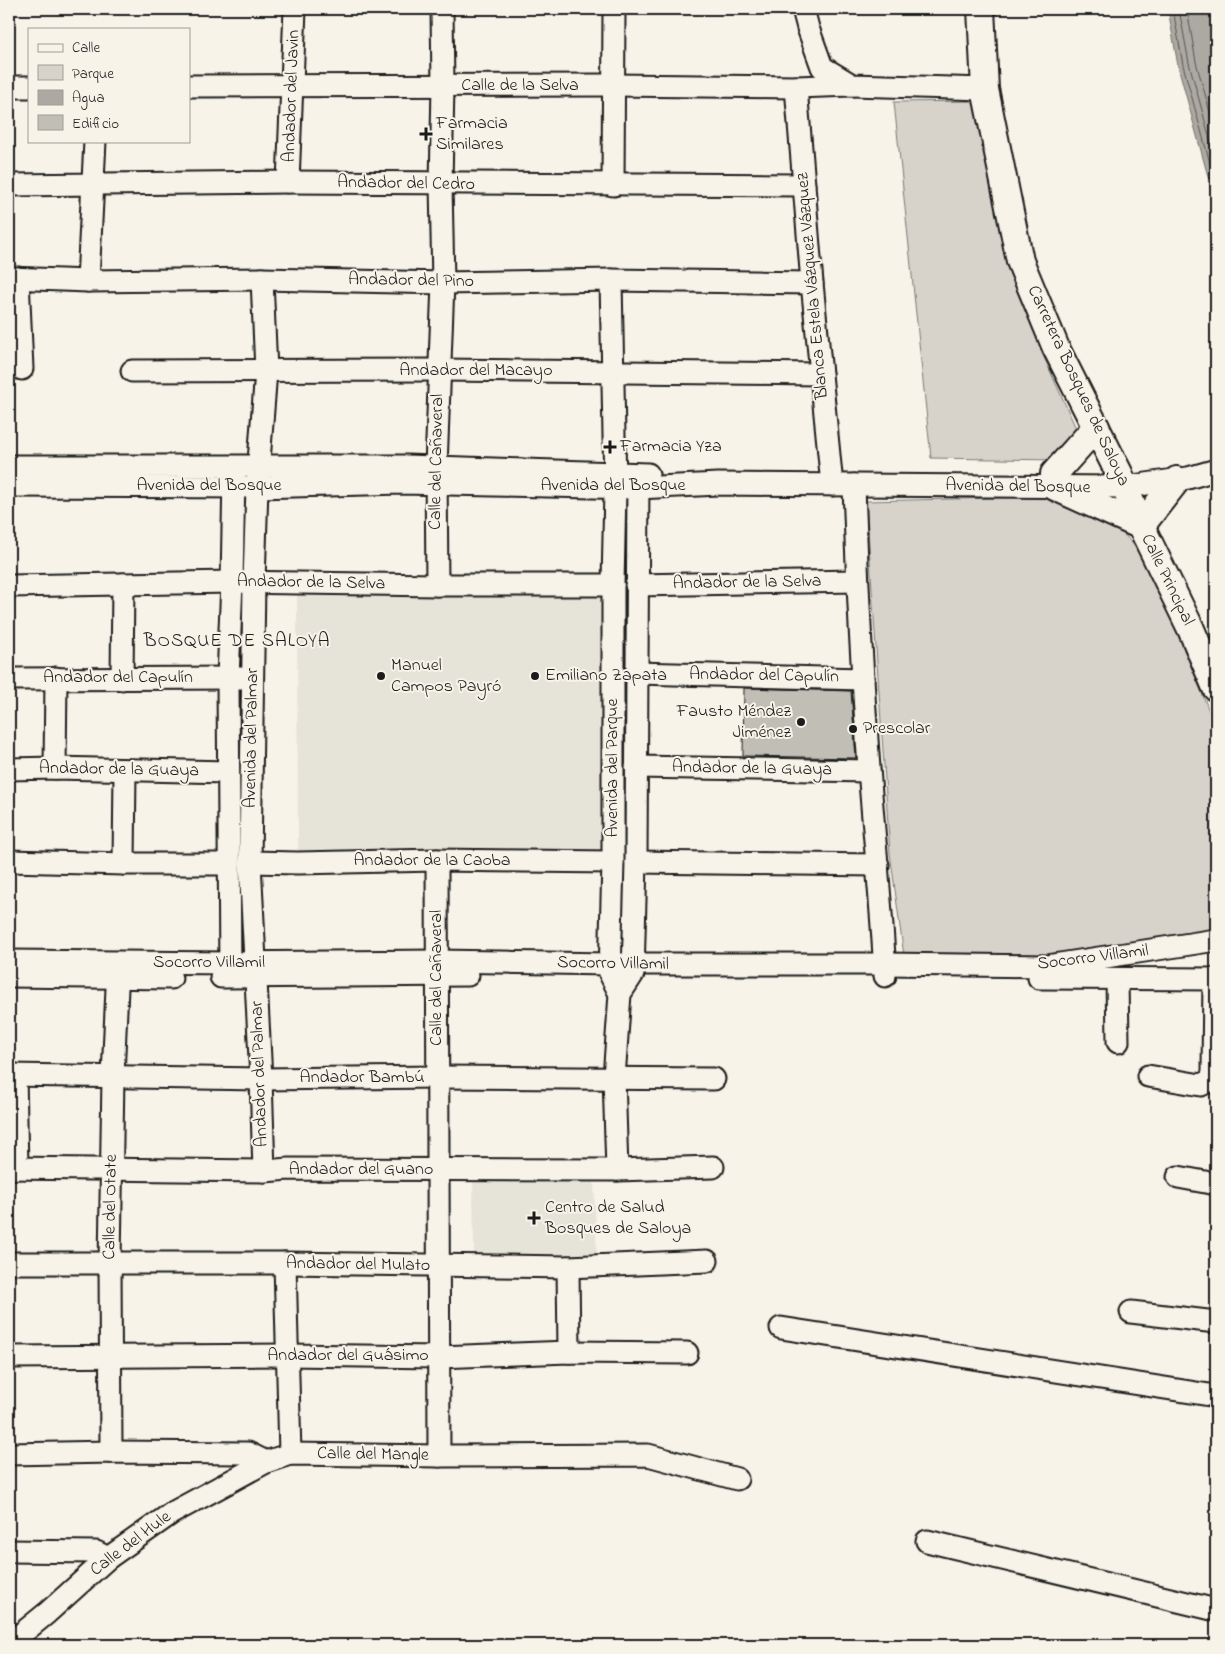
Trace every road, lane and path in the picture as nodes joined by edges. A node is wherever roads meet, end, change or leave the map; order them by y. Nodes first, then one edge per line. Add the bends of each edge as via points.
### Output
1 (295, 9) edge
2 (442, 9) edge
3 (614, 9) edge
4 (803, 9) edge
5 (980, 9) edge
6 (613, 85) junction
7 (852, 85) junction
8 (190, 86) edge
9 (293, 86) junction
10 (443, 86) junction
11 (9, 87) edge
12 (28, 87) edge
13 (796, 87) junction
14 (985, 89) junction
15 (95, 142) edge
16 (288, 182) junction
17 (93, 184) junction
18 (441, 184) junction
19 (9, 185) edge
20 (612, 185) junction
21 (804, 185) junction
22 (14, 278) edge
23 (262, 279) junction
24 (611, 280) junction
25 (88, 281) junction
26 (812, 282) junction
27 (443, 283) junction
28 (21, 369) edge
29 (439, 370) junction
30 (132, 371) dead end
31 (266, 371) junction
32 (612, 372) junction
33 (821, 374) junction
34 (1096, 427) junction
35 (1216, 458) edge
36 (9, 466) edge
37 (1216, 470) edge
38 (1184, 474) junction
39 (436, 475) junction
40 (82, 476) junction
41 (234, 477) junction
42 (258, 477) junction
43 (831, 478) junction
44 (615, 480) junction
45 (1054, 480) junction
46 (1122, 480) junction
47 (638, 481) junction
48 (854, 485) junction
49 (9, 486) edge
50 (1141, 526) junction
51 (232, 582) junction
52 (254, 582) junction
53 (857, 582) junction
54 (123, 584) junction
55 (437, 585) junction
56 (613, 585) junction
57 (636, 585) junction
58 (9, 586) edge
59 (636, 673) junction
60 (56, 678) junction
61 (228, 678) junction
62 (253, 678) junction
63 (9, 679) edge
64 (122, 679) junction
65 (863, 679) junction
66 (1216, 688) edge
67 (55, 768) junction
68 (636, 768) junction
69 (9, 769) edge
70 (125, 770) junction
71 (869, 771) junction
72 (228, 772) junction
73 (437, 860) junction
74 (9, 861) edge
75 (250, 862) junction
76 (613, 862) junction
77 (636, 862) junction
78 (124, 864) junction
79 (229, 864) junction
80 (878, 865) junction
81 (1216, 940) edge
82 (9, 961) edge
83 (438, 968) junction
84 (610, 969) junction
85 (632, 969) junction
86 (118, 970) junction
87 (230, 970) junction
88 (256, 970) junction
89 (885, 970) junction
90 (9, 976) edge
91 (1117, 979) junction
92 (1215, 979) edge
93 (620, 994) junction
94 (1118, 1042) dead end
95 (12, 1075) edge
96 (113, 1076) junction
97 (1148, 1076) dead end
98 (438, 1078) junction
99 (614, 1078) junction
100 (261, 1079) junction
101 (714, 1079) dead end
102 (713, 1167) dead end
103 (13, 1168) edge
104 (112, 1168) junction
105 (617, 1170) junction
106 (264, 1171) junction
107 (438, 1171) junction
108 (1178, 1177) dead end
109 (1216, 1184) edge
110 (707, 1261) dead end
111 (110, 1262) junction
112 (9, 1263) edge
113 (285, 1263) junction
114 (438, 1266) junction
115 (568, 1267) junction
116 (1131, 1312) dead end
117 (1216, 1322) edge
118 (781, 1328) dead end
119 (569, 1352) junction
120 (687, 1353) dead end
121 (287, 1355) junction
122 (112, 1356) junction
123 (9, 1357) edge
124 (439, 1357) junction
125 (1216, 1396) edge
126 (111, 1452) junction
127 (9, 1454) edge
128 (290, 1454) junction
129 (439, 1456) junction
130 (266, 1462) junction
131 (737, 1480) dead end
132 (927, 1541) dead end
133 (9, 1551) edge
134 (108, 1558) junction
135 (1216, 1610) edge
136 (9, 1644) edge

1 - 9 street, Andador del Javin
2 - 10 street, Calle del Cañaveral
3 - 6 street
4 - 7 street via 822,67
5 - 14 main road, Carretera Bosques de Saloya
6 - 10 street, Calle de la Selva
6 - 13 street, Calle de la Selva
6 - 20 street
7 - 13 street, Calle de la Selva
7 - 14 street, Calle de la Selva
8 - 9 street, Calle de la Selva
9 - 10 street, Calle de la Selva
9 - 16 street, Andador del Javin
10 - 18 street, Calle del Cañaveral
11 - 12 street
13 - 21 street, Blanca Estela Vázquez Vázquez
14 - 34 main road, Carretera Bosques de Saloya via 1020,261 1056,348
15 - 17 street
16 - 17 street, Andador del Cedro
16 - 18 street, Andador del Cedro
17 - 19 street, Andador del Cedro
17 - 25 street
18 - 20 street, Andador del Cedro
18 - 27 street, Calle del Cañaveral
20 - 21 street, Andador del Cedro
21 - 26 street, Blanca Estela Vázquez Vázquez
22 - 25 street, Andador del Pino
22 - 28 street
23 - 25 street, Andador del Pino
23 - 27 street, Andador del Pino
23 - 31 street
24 - 26 street, Andador del Pino
24 - 27 street, Andador del Pino
24 - 32 street, Avenida del Parque
26 - 33 street, Blanca Estela Vázquez Vázquez
27 - 29 street, Calle del Cañaveral
29 - 31 street, Andador del Macayo
29 - 32 street, Andador del Macayo
29 - 39 street, Calle del Cañaveral
30 - 31 street, Andador del Macayo
31 - 42 street
32 - 33 street, Andador del Macayo
32 - 44 street, Avenida del Parque
33 - 43 street, Blanca Estela Vázquez Vázquez
34 - 45 main road
34 - 46 main road, Carretera Bosques de Saloya
35 - 38 street, Avenida del Bosque
36 - 40 street, Avenida del Bosque
37 - 38 street, Avenida del Bosque
38 - 46 street, Avenida del Bosque
38 - 50 main road
39 - 42 street, Avenida del Bosque via 402,483
39 - 44 street, Avenida del Bosque
39 - 55 street, Calle del Cañaveral
40 - 41 street, Avenida del Bosque
40 - 49 street, Avenida del Bosque
41 - 42 street, Avenida del Bosque
41 - 51 street, Avenida del Palmar
42 - 52 street, Avenida del Palmar
43 - 45 street, Avenida del Bosque
43 - 47 street, Avenida del Bosque via 718,484
43 - 48 street, Avenida del Bosque
44 - 47 street, Avenida del Bosque
44 - 56 street, Avenida del Parque
45 - 46 street, Avenida del Bosque
45 - 48 street, Avenida del Bosque
45 - 50 main road
46 - 50 main road, Carretera Bosques de Saloya
47 - 57 street, Avenida del Parque
48 - 53 street
50 - 66 main road, Calle Principal
51 - 52 street, Andador de la Selva
51 - 54 street, Andador de la Selva
51 - 61 street, Avenida del Palmar
52 - 55 street, Andador de la Selva
52 - 62 street, Avenida del Palmar
53 - 57 street, Andador de la Selva
53 - 65 street
54 - 58 street, Andador de la Selva
54 - 64 street
55 - 56 street, Andador de la Selva
56 - 76 street, Avenida del Parque
57 - 59 street, Avenida del Parque
59 - 65 street, Andador del Capulín
59 - 68 street, Avenida del Parque
60 - 63 street, Andador del Capulín
60 - 64 street, Andador del Capulín
60 - 67 street
61 - 62 street, Andador del Capulín
61 - 64 street, Andador del Capulín
61 - 72 street, Avenida del Palmar
62 - 75 street, Avenida del Palmar
65 - 71 street
67 - 69 street, Andador de la Guaya
67 - 70 street, Andador de la Guaya
68 - 71 street, Andador de la Guaya
68 - 77 street, Avenida del Parque
70 - 72 street, Andador de la Guaya
70 - 78 street
71 - 80 street
72 - 79 street, Avenida del Palmar
73 - 75 street, Andador de la Caoba
73 - 76 street, Andador de la Caoba
73 - 83 street, Calle del Cañaveral
74 - 78 street
75 - 88 street, Avenida del Palmar
76 - 84 street, Avenida del Parque
77 - 80 street
77 - 85 street, Avenida del Parque
78 - 79 street
79 - 87 street, Avenida del Palmar
80 - 89 street
81 - 89 street, Socorro Villamil via 1047,966
82 - 86 street, Socorro Villamil
83 - 84 street, Socorro Villamil
83 - 88 street, Socorro Villamil
83 - 98 street, Calle del Cañaveral
84 - 85 street, Socorro Villamil
84 - 93 street
85 - 89 street, Socorro Villamil via 714,973
85 - 93 street
86 - 87 street, Socorro Villamil
86 - 90 street, Socorro Villamil
86 - 96 street, Calle del Otate
87 - 88 street, Socorro Villamil
88 - 100 street, Andador del Palmar
89 - 91 street, Socorro Villamil
91 - 92 street, Socorro Villamil
91 - 94 street
92 - 97 street via 1211,1080 1201,1085
93 - 99 street
95 - 96 street, Andador Bambú
95 - 103 street
96 - 100 street, Andador Bambú
96 - 104 street, Calle del Otate
98 - 99 street, Andador Bambú
98 - 100 street, Andador Bambú
98 - 107 street, Calle del Cañaveral
99 - 101 street, Andador Bambú
99 - 105 street
100 - 106 street, Andador del Palmar
102 - 105 street, Andador del Guano
103 - 104 street, Andador del Guano
104 - 106 street, Andador del Guano
104 - 111 street, Calle del Otate
105 - 107 street, Andador del Guano
106 - 107 street, Andador del Guano
107 - 114 street, Calle del Cañaveral
108 - 109 street
110 - 115 street, Andador del Mulato
111 - 112 street, Andador del Mulato
111 - 113 street, Andador del Mulato
111 - 122 street, Calle del Otate
113 - 114 street, Andador del Mulato
113 - 121 street
114 - 115 street, Andador del Mulato
114 - 124 street, Calle del Cañaveral
115 - 119 street
116 - 117 street
118 - 125 street
119 - 120 street, Andador del Guásimo
119 - 124 street, Andador del Guásimo
121 - 122 street, Andador del Guásimo
121 - 124 street, Andador del Guásimo
121 - 128 street
122 - 123 street, Andador del Guásimo
122 - 126 street, Calle del Otate
124 - 129 street, Calle del Cañaveral
126 - 127 street
126 - 130 street via 248,1453
128 - 129 street, Calle del Mangle
128 - 130 street, Calle del Mangle
129 - 131 street, Calle del Mangle via 648,1455
130 - 134 street, Calle del Hule via 172,1513
132 - 135 street
133 - 134 street via 96,1552
134 - 136 street, Calle del Hule

